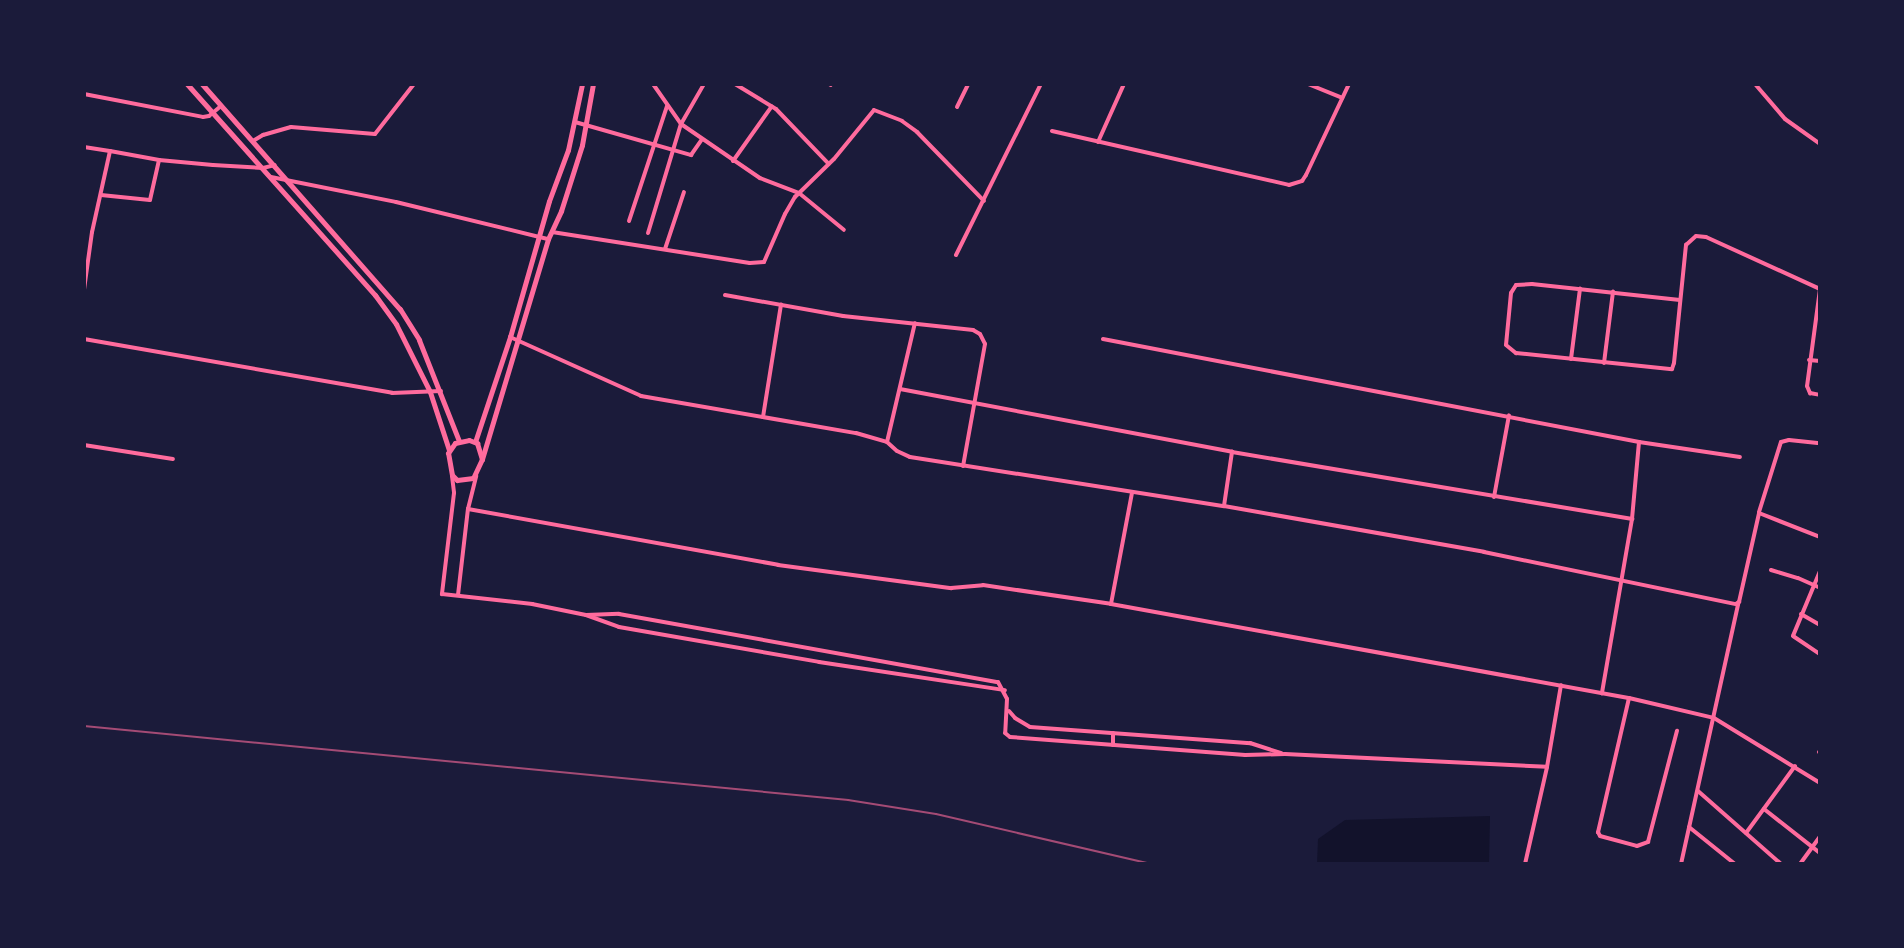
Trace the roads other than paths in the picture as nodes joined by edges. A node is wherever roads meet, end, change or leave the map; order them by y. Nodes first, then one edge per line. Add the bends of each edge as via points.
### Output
1 (187, 84) edge
2 (202, 84) edge
3 (414, 84) edge
4 (582, 84) edge
5 (593, 84) edge
6 (653, 84) edge
7 (695, 84) edge
8 (704, 84) edge
9 (735, 84) edge
10 (968, 84) edge
11 (1041, 84) edge
12 (1124, 84) edge
13 (1308, 84) edge
14 (1348, 84) edge
15 (1755, 84) edge
16 (700, 89) junction
17 (84, 94) edge
18 (1342, 99) junction
19 (221, 106) junction
20 (667, 106) junction
21 (772, 106) junction
22 (957, 107) dead end
23 (213, 113) junction
24 (575, 122) junction
25 (681, 124) junction
26 (586, 125) junction
27 (1052, 131) dead end
28 (702, 139) junction
29 (253, 141) junction
30 (1098, 142) junction
31 (1820, 144) edge
32 (653, 145) junction
33 (84, 147) edge
34 (110, 152) junction
35 (673, 152) junction
36 (159, 160) junction
37 (733, 161) junction
38 (829, 164) junction
39 (275, 165) junction
40 (263, 168) junction
41 (270, 177) junction
42 (286, 178) junction
43 (684, 192) dead end
44 (800, 193) junction
45 (100, 195) junction
46 (984, 201) junction
47 (629, 221) dead end
48 (844, 230) dead end
49 (84, 231) edge
50 (92, 232) junction
51 (552, 232) junction
52 (648, 233) dead end
53 (538, 237) junction
54 (548, 239) junction
55 (665, 249) junction
56 (956, 255) dead end
57 (86, 259) edge
58 (1580, 289) junction
59 (1820, 289) edge
60 (84, 290) edge
61 (1613, 292) junction
62 (725, 295) dead end
63 (1680, 300) junction
64 (781, 304) junction
65 (915, 323) junction
66 (510, 338) junction
67 (84, 339) edge
68 (1103, 339) dead end
69 (517, 341) junction
70 (1571, 359) junction
71 (1809, 360) junction
72 (1820, 361) edge
73 (1604, 363) junction
74 (900, 389) junction
75 (441, 391) junction
76 (430, 392) junction
77 (1820, 395) edge
78 (976, 402) junction
79 (1509, 415) junction
80 (763, 417) junction
81 (459, 441) junction
82 (475, 442) junction
83 (887, 442) junction
84 (1639, 442) junction
85 (1820, 443) edge
86 (84, 445) edge
87 (449, 450) junction
88 (1232, 452) junction
89 (1740, 457) dead end
90 (173, 459) dead end
91 (482, 459) junction
92 (963, 466) junction
93 (452, 475) junction
94 (476, 476) junction
95 (1132, 493) junction
96 (1494, 497) junction
97 (1224, 506) junction
98 (468, 509) junction
99 (1759, 513) junction
100 (1632, 519) junction
101 (1820, 537) edge
102 (1771, 570) dead end
103 (1820, 571) edge
104 (1621, 582) junction
105 (1814, 585) junction
106 (1820, 588) edge
107 (458, 595) junction
108 (1111, 604) junction
109 (1738, 604) junction
110 (1801, 614) junction
111 (586, 615) junction
112 (1820, 624) edge
113 (1820, 654) edge
114 (1561, 685) junction
115 (1005, 690) junction
116 (1602, 693) junction
117 (1629, 698) junction
118 (1008, 710) junction
119 (1714, 718) junction
120 (1677, 732) dead end
121 (1113, 733) junction
122 (1113, 745) junction
123 (1285, 754) junction
124 (1795, 766) junction
125 (1547, 767) junction
126 (1820, 783) edge
127 (1697, 791) junction
128 (1764, 809) junction
129 (1689, 827) junction
130 (1746, 834) junction
131 (1820, 836) edge
132 (1812, 847) junction
133 (1820, 853) edge
134 (1525, 864) edge
135 (1681, 864) edge
136 (1736, 864) edge
137 (1780, 864) edge
138 (1800, 864) edge

1 - 23 street
2 - 19 street
3 - 29 street via 375,134 291,128
4 - 24 street
5 - 26 street
6 - 20 street
7 - 16 street
8 - 16 street
9 - 21 street
10 - 22 street
11 - 46 street
12 - 30 street
13 - 18 street
14 - 18 street
15 - 31 street via 1785,119
16 - 25 street
17 - 23 street via 179,114 203,117
18 - 30 street via 1306,175 1294,184 1282,185
19 - 23 street
19 - 29 street
20 - 25 street
20 - 32 street
21 - 37 street
21 - 38 street
23 - 40 street
24 - 26 street
24 - 53 street
25 - 28 street
25 - 35 street
26 - 32 street
26 - 51 street
27 - 30 street
28 - 35 street via 691,155
28 - 37 street
29 - 39 street
32 - 35 street
32 - 47 street
33 - 34 street
34 - 36 street
34 - 45 street
35 - 52 street
36 - 40 street
36 - 45 street via 150,200
37 - 44 street via 770,183
38 - 44 street
38 - 46 street via 872,112 878,110 902,121 930,142
39 - 40 street
39 - 42 street
40 - 41 street
41 - 42 street
41 - 76 street via 375,295 396,324
42 - 53 street
42 - 75 street via 400,309 419,340
43 - 55 street
44 - 48 street
44 - 55 street via 785,214 764,262
45 - 50 street
46 - 56 street
49 - 50 street
50 - 57 street
51 - 54 street
51 - 55 street
53 - 54 street
53 - 66 street
54 - 69 street
57 - 60 street
58 - 61 street
58 - 70 street
58 - 70 street via 1520,284 1511,293 1508,349
59 - 63 street via 1706,237 1696,237 1686,245
59 - 71 street
61 - 63 street
61 - 73 street
62 - 64 street
63 - 73 street via 1672,369
64 - 65 street via 843,316
64 - 80 street
65 - 74 street
65 - 78 street via 973,330 984,338
66 - 69 street
66 - 82 street
67 - 76 street via 392,393
68 - 79 street
69 - 80 street via 641,396
69 - 91 street
70 - 73 street
71 - 72 street
71 - 77 street via 1808,391
74 - 78 street
74 - 83 street
75 - 76 street
75 - 81 street
76 - 87 street
78 - 88 street
78 - 92 street
79 - 84 street
79 - 96 street
80 - 83 street
81 - 82 street
81 - 87 street
82 - 91 street
83 - 92 street via 910,457
84 - 89 street
84 - 100 street
85 - 99 street via 1781,442
86 - 90 street
87 - 93 street
88 - 96 street
88 - 97 street
91 - 94 street
92 - 95 street
93 - 94 street via 457,480
93 - 107 street via 454,493 441,592
94 - 98 street
95 - 97 street
95 - 108 street
96 - 100 street
97 - 104 street via 1484,552
98 - 107 street
98 - 108 street via 778,566 951,588 983,585
99 - 101 street
99 - 109 street
100 - 104 street
102 - 105 street
103 - 105 street
104 - 109 street
104 - 116 street
105 - 106 street
105 - 110 street
107 - 111 street
108 - 114 street
109 - 119 street
110 - 112 street
110 - 113 street via 1793,636
111 - 115 street via 619,627
111 - 115 street via 619,614 998,682
114 - 116 street
114 - 125 street
115 - 118 street
116 - 117 street
117 - 119 street
117 - 120 street via 1600,836 1637,846 1648,842
118 - 121 street via 1030,727
118 - 122 street via 1005,733 1010,737
119 - 124 street
119 - 127 street
121 - 122 street
121 - 123 street via 1250,743
122 - 123 street via 1245,755
123 - 125 street
124 - 126 street
124 - 128 street
125 - 134 street
127 - 129 street
127 - 130 street
128 - 130 street
128 - 132 street
129 - 135 street
129 - 136 street
130 - 137 street
131 - 132 street
132 - 133 street
132 - 138 street

